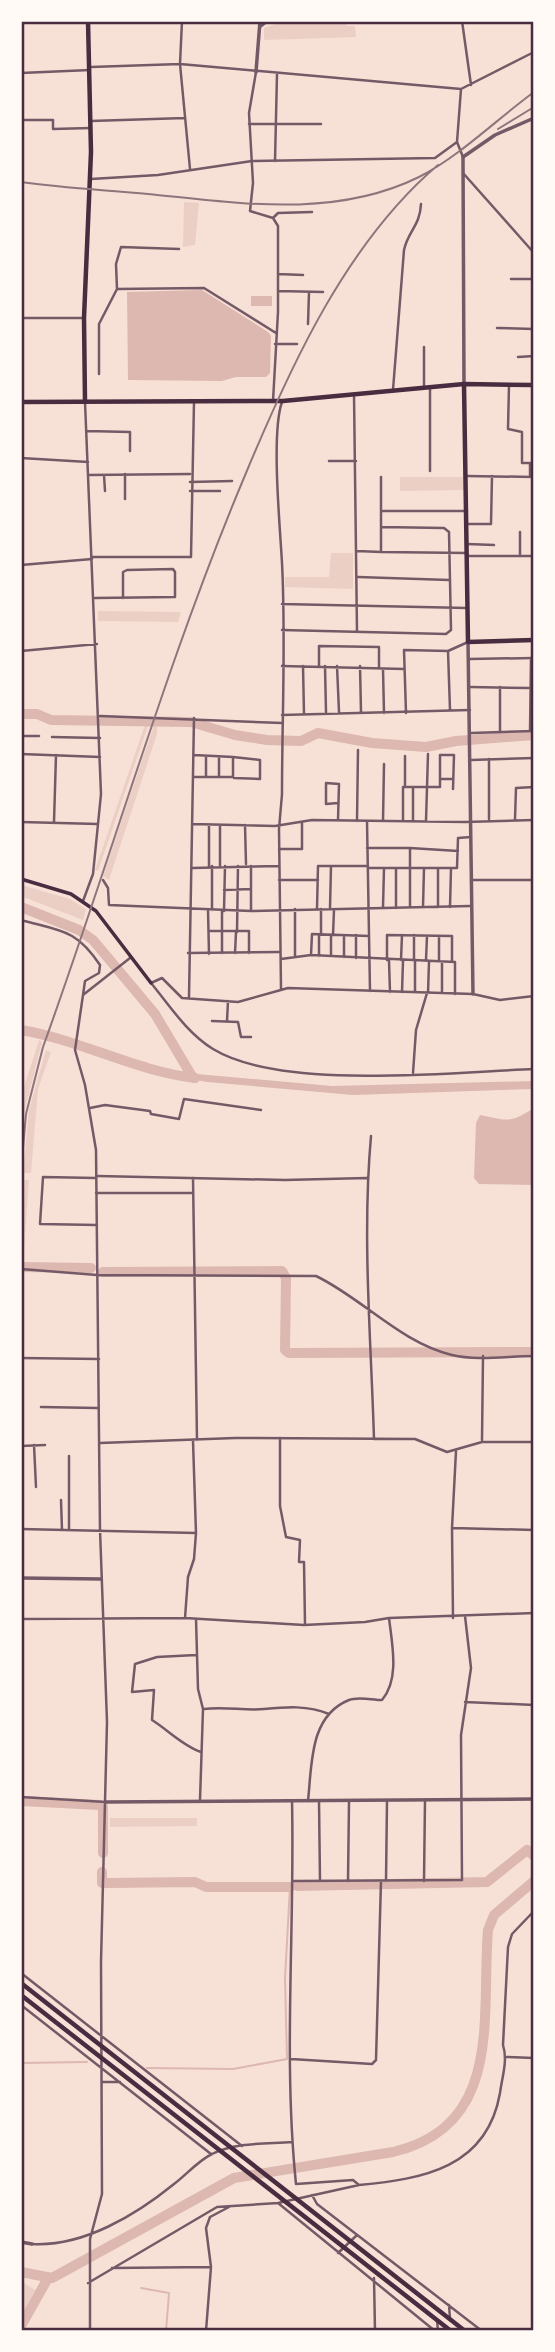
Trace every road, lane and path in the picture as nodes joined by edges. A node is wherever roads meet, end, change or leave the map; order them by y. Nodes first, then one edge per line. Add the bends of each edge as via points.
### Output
1 (88, 21) edge
2 (183, 21) edge
3 (268, 21) edge
4 (463, 21) edge
5 (260, 24) edge
6 (534, 52) edge
7 (180, 64) junction
8 (90, 69) junction
9 (256, 72) junction
10 (21, 73) edge
11 (277, 73) junction
12 (471, 85) junction
13 (461, 89) junction
14 (185, 118) junction
15 (534, 118) edge
16 (21, 120) edge
17 (92, 121) junction
18 (249, 124) junction
19 (275, 124) junction
20 (321, 124) dead end
21 (92, 128) junction
22 (457, 142) junction
23 (463, 157) junction
24 (275, 161) junction
25 (252, 162) junction
26 (190, 169) junction
27 (463, 173) junction
28 (91, 178) junction
29 (421, 204) dead end
30 (312, 212) dead end
31 (273, 218) junction
32 (179, 249) dead end
33 (534, 253) edge
34 (278, 274) junction
35 (303, 275) dead end
36 (511, 279) dead end
37 (534, 279) edge
38 (117, 289) junction
39 (278, 291) junction
40 (309, 292) junction
41 (323, 292) dead end
42 (21, 318) edge
43 (84, 318) junction
44 (309, 324) dead end
45 (497, 328) dead end
46 (534, 329) edge
47 (276, 333) junction
48 (275, 344) junction
49 (297, 344) dead end
50 (424, 347) dead end
51 (534, 356) edge
52 (518, 357) dead end
53 (99, 374) dead end
54 (464, 384) junction
55 (509, 384) junction
56 (534, 385) edge
57 (427, 388) junction
58 (393, 390) junction
59 (354, 394) junction
60 (273, 401) junction
61 (283, 401) junction
62 (21, 402) edge
63 (85, 402) junction
64 (194, 402) junction
65 (87, 431) junction
66 (131, 451) dead end
67 (21, 458) edge
68 (329, 461) dead end
69 (356, 461) junction
70 (88, 462) junction
71 (430, 471) dead end
72 (125, 474) junction
73 (190, 474) junction
74 (89, 475) junction
75 (104, 475) junction
76 (466, 476) junction
77 (492, 476) junction
78 (532, 477) edge
79 (381, 478) dead end
80 (232, 481) dead end
81 (190, 482) junction
82 (105, 491) dead end
83 (190, 491) junction
84 (220, 491) dead end
85 (125, 499) dead end
86 (381, 510) junction
87 (467, 511) junction
88 (467, 524) junction
89 (381, 527) junction
90 (520, 532) dead end
91 (467, 544) junction
92 (494, 545) dead end
93 (356, 551) junction
94 (381, 552) junction
95 (449, 552) junction
96 (467, 554) junction
97 (520, 556) junction
98 (534, 556) edge
99 (92, 558) junction
100 (21, 565) edge
101 (358, 578) junction
102 (449, 580) junction
103 (94, 598) junction
104 (123, 598) junction
105 (282, 604) junction
106 (357, 606) junction
107 (450, 608) junction
108 (467, 608) junction
109 (282, 630) junction
110 (357, 631) junction
111 (534, 640) edge
112 (468, 642) junction
113 (97, 644) junction
114 (21, 651) edge
115 (448, 651) junction
116 (533, 658) edge
117 (469, 659) junction
118 (282, 666) junction
119 (303, 666) junction
120 (319, 666) junction
121 (325, 666) junction
122 (337, 666) junction
123 (360, 666) junction
124 (381, 668) junction
125 (405, 669) junction
126 (470, 687) junction
127 (500, 687) junction
128 (531, 688) junction
129 (470, 710) junction
130 (450, 711) junction
131 (326, 713) junction
132 (339, 713) junction
133 (361, 713) junction
134 (384, 713) junction
135 (406, 713) junction
136 (304, 714) junction
137 (282, 715) junction
138 (100, 719) junction
139 (194, 721) junction
140 (282, 723) junction
141 (532, 731) edge
142 (500, 732) junction
143 (470, 733) junction
144 (21, 736) edge
145 (39, 736) dead end
146 (52, 737) dead end
147 (100, 738) junction
148 (359, 750) dead end
149 (21, 754) edge
150 (428, 754) dead end
151 (56, 755) junction
152 (194, 755) junction
153 (206, 756) junction
154 (405, 756) dead end
155 (100, 757) junction
156 (219, 757) junction
157 (233, 757) junction
158 (534, 758) edge
159 (471, 759) junction
160 (489, 759) junction
161 (384, 764) dead end
162 (193, 777) junction
163 (206, 777) junction
164 (219, 777) junction
165 (233, 778) junction
166 (440, 779) junction
167 (453, 779) junction
168 (405, 787) junction
169 (413, 787) junction
170 (534, 787) edge
171 (427, 788) junction
172 (453, 789) dead end
173 (338, 803) junction
174 (489, 819) junction
175 (338, 820) junction
176 (515, 820) junction
177 (534, 820) edge
178 (357, 821) junction
179 (367, 821) junction
180 (383, 821) junction
181 (403, 821) junction
182 (413, 821) junction
183 (426, 821) junction
184 (471, 821) junction
185 (21, 822) edge
186 (302, 822) junction
187 (54, 823) junction
188 (98, 824) junction
189 (192, 824) junction
190 (280, 824) junction
191 (209, 825) junction
192 (220, 825) junction
193 (245, 825) junction
194 (471, 837) junction
195 (367, 848) junction
196 (410, 848) junction
197 (279, 849) junction
198 (458, 851) junction
199 (211, 866) junction
200 (222, 866) junction
201 (238, 866) junction
202 (248, 866) junction
203 (279, 866) junction
204 (331, 866) junction
205 (368, 867) junction
206 (192, 868) junction
207 (384, 868) junction
208 (396, 868) junction
209 (410, 868) junction
210 (424, 868) junction
211 (438, 868) junction
212 (451, 868) junction
213 (21, 879) edge
214 (103, 880) dead end
215 (279, 880) junction
216 (318, 880) junction
217 (471, 880) junction
218 (534, 880) edge
219 (224, 890) junction
220 (238, 890) junction
221 (251, 890) junction
222 (83, 901) junction
223 (470, 906) junction
224 (383, 907) junction
225 (424, 907) junction
226 (438, 907) junction
227 (450, 907) junction
228 (191, 908) junction
229 (369, 908) junction
230 (396, 908) junction
231 (410, 908) junction
232 (280, 909) junction
233 (295, 909) junction
234 (319, 909) junction
235 (332, 909) junction
236 (210, 910) junction
237 (223, 911) junction
238 (237, 911) junction
239 (251, 911) junction
240 (21, 920) edge
241 (209, 931) junction
242 (222, 932) junction
243 (237, 932) junction
244 (320, 934) junction
245 (332, 935) junction
246 (344, 935) junction
247 (356, 935) junction
248 (402, 935) junction
249 (414, 935) junction
250 (369, 936) junction
251 (427, 936) junction
252 (439, 936) junction
253 (279, 952) junction
254 (188, 953) junction
255 (222, 953) junction
256 (235, 953) junction
257 (249, 953) junction
258 (209, 954) junction
259 (311, 955) junction
260 (319, 956) junction
261 (295, 957) junction
262 (331, 957) junction
263 (344, 957) junction
264 (356, 958) junction
265 (281, 959) junction
266 (371, 959) junction
267 (129, 960) junction
268 (388, 961) junction
269 (402, 961) junction
270 (415, 961) junction
271 (428, 961) junction
272 (440, 962) junction
273 (452, 962) junction
274 (151, 983) junction
275 (281, 989) junction
276 (370, 991) junction
277 (390, 992) junction
278 (402, 992) junction
279 (415, 992) junction
280 (428, 993) junction
281 (442, 993) junction
282 (455, 993) junction
283 (473, 994) junction
284 (83, 995) junction
285 (534, 996) edge
286 (189, 997) junction
287 (228, 1001) junction
288 (212, 1021) dead end
289 (227, 1021) junction
290 (250, 1037) dead end
291 (534, 1069) edge
292 (413, 1073) junction
293 (90, 1108) junction
294 (261, 1110) dead end
295 (371, 1136) dead end
296 (96, 1177) junction
297 (193, 1178) junction
298 (367, 1178) junction
299 (96, 1193) junction
300 (193, 1194) junction
301 (97, 1225) junction
302 (21, 1269) edge
303 (97, 1275) junction
304 (195, 1277) junction
305 (368, 1308) junction
306 (483, 1356) junction
307 (534, 1356) edge
308 (21, 1358) edge
309 (99, 1359) junction
310 (41, 1407) dead end
311 (99, 1408) junction
312 (280, 1438) junction
313 (374, 1439) junction
314 (195, 1440) junction
315 (482, 1442) junction
316 (534, 1442) edge
317 (100, 1443) junction
318 (34, 1445) junction
319 (45, 1445) dead end
320 (21, 1446) edge
321 (456, 1451) junction
322 (69, 1456) dead end
323 (36, 1487) dead end
324 (61, 1500) dead end
325 (452, 1528) junction
326 (21, 1529) edge
327 (62, 1530) junction
328 (69, 1530) junction
329 (100, 1530) junction
330 (534, 1530) edge
331 (196, 1533) junction
332 (21, 1578) edge
333 (101, 1579) junction
334 (534, 1613) edge
335 (465, 1616) junction
336 (186, 1618) junction
337 (388, 1618) junction
338 (453, 1618) junction
339 (21, 1619) edge
340 (102, 1619) junction
341 (196, 1619) junction
342 (305, 1625) junction
343 (196, 1655) junction
344 (465, 1702) junction
345 (534, 1705) edge
346 (203, 1709) junction
347 (329, 1714) junction
348 (201, 1752) junction
349 (21, 1797) edge
350 (462, 1798) junction
351 (534, 1799) edge
352 (425, 1800) junction
353 (292, 1801) junction
354 (309, 1801) junction
355 (319, 1801) junction
356 (387, 1801) junction
357 (106, 1802) junction
358 (200, 1802) junction
359 (349, 1802) junction
360 (293, 1881) junction
361 (320, 1881) junction
362 (348, 1881) junction
363 (424, 1881) junction
364 (382, 1884) junction
365 (534, 1911) edge
366 (21, 1973) edge
367 (21, 1983) edge
368 (21, 1995) edge
369 (21, 2005) edge
370 (101, 2036) junction
371 (102, 2047) junction
372 (506, 2057) junction
373 (103, 2058) junction
374 (291, 2059) junction
375 (534, 2059) edge
376 (103, 2070) junction
377 (103, 2082) junction
378 (120, 2082) junction
379 (292, 2142) junction
380 (242, 2146) junction
381 (211, 2154) junction
382 (359, 2185) junction
383 (312, 2195) junction
384 (278, 2203) junction
385 (230, 2207) junction
386 (93, 2232) junction
387 (357, 2235) junction
388 (21, 2243) edge
389 (33, 2244) joint
390 (338, 2253) junction
391 (211, 2267) junction
392 (112, 2268) junction
393 (374, 2280) junction
394 (88, 2281) junction
395 (449, 2305) junction
396 (437, 2320) junction
397 (450, 2320) junction
398 (90, 2331) edge
399 (205, 2331) edge
400 (374, 2331) edge
401 (436, 2331) edge
402 (451, 2331) edge
403 (465, 2331) edge
404 (482, 2331) edge

1 - 8 main road
2 - 7 street
3 - 5 street
4 - 12 street
5 - 9 street
6 - 12 street
7 - 8 street
7 - 9 street
7 - 14 street
8 - 10 street
8 - 17 main road
9 - 11 street
9 - 18 street
11 - 13 street
11 - 19 street
12 - 13 street
13 - 22 street
14 - 17 street
14 - 26 street
15 - 23 street via 495,135
16 - 21 street via 52,120 53,129
17 - 21 main road
18 - 19 street
18 - 25 street
19 - 20 street
19 - 24 street
21 - 28 main road
22 - 23 street
22 - 24 street via 435,158
23 - 27 street
24 - 25 street
25 - 26 street
25 - 31 street via 250,211
26 - 28 street
27 - 33 street
27 - 54 street
28 - 43 main road
29 - 58 street via 421,220 404,250
30 - 31 street via 278,213
31 - 34 street via 278,226
32 - 38 street via 121,247
34 - 35 street
34 - 39 street
36 - 37 street
38 - 47 street via 204,288
38 - 53 street via 99,324
39 - 40 street
39 - 47 street
40 - 41 street
40 - 44 street
42 - 43 street
43 - 63 main road
45 - 46 street
47 - 48 street
48 - 49 street
48 - 60 street
50 - 57 street
51 - 52 street
54 - 55 main road
54 - 57 main road
54 - 76 main road
55 - 56 main road
55 - 78 street via 508,429 522,432 522,463 530,463
57 - 58 main road
57 - 71 street
58 - 59 main road
59 - 61 main road
59 - 69 street
60 - 61 main road
60 - 64 main road
61 - 105 street via 279,412
62 - 63 main road
63 - 64 main road
63 - 65 street
64 - 73 street
65 - 66 street via 131,432
65 - 70 street
67 - 70 street
68 - 69 street
69 - 93 street
70 - 74 street
72 - 73 street
72 - 75 street
72 - 85 street
73 - 81 street
74 - 75 street
74 - 99 street
75 - 82 street
76 - 77 street
76 - 87 main road
77 - 78 street
77 - 88 street via 491,524
79 - 86 street
80 - 81 street
81 - 83 street
83 - 84 street
83 - 99 street via 191,557
86 - 87 street
86 - 89 street
87 - 88 main road
88 - 91 main road
89 - 94 street
89 - 95 street via 444,528 449,531
90 - 97 street
91 - 92 street
91 - 96 main road
93 - 94 street
93 - 101 street
94 - 95 street
95 - 96 street
95 - 102 street
96 - 97 street
96 - 108 main road
97 - 98 street
99 - 100 street
99 - 103 street
101 - 102 street
101 - 106 street
102 - 107 street
103 - 104 street
103 - 113 street
104 - 104 street via 175,597 175,572 127,570 123,572
105 - 106 street
105 - 109 street
106 - 107 street
106 - 110 street
107 - 108 street
107 - 110 street via 451,630 446,634
108 - 112 main road
109 - 110 street
109 - 118 street
111 - 112 main road
112 - 115 street
112 - 117 street
113 - 114 street
113 - 138 street
115 - 125 street via 404,650
115 - 130 street
116 - 117 street
116 - 128 street
117 - 126 street
118 - 119 street
118 - 137 street
119 - 120 street
119 - 136 street
120 - 121 street
120 - 124 street via 319,646 355,646 379,647
121 - 122 street
121 - 131 street
122 - 123 street
122 - 132 street
123 - 124 street
123 - 133 street
124 - 125 street
124 - 134 street
125 - 135 street
126 - 127 street
126 - 129 street
127 - 128 street
127 - 142 street
128 - 141 street
129 - 130 street
129 - 143 street
130 - 135 street
131 - 132 street
131 - 136 street
132 - 133 street
133 - 134 street
134 - 135 street
136 - 137 street
137 - 140 street
138 - 139 street
138 - 147 street
139 - 140 street
139 - 152 street
140 - 190 street
141 - 142 street
142 - 143 street
143 - 159 street
144 - 145 street
146 - 147 street
147 - 155 street
148 - 178 street
149 - 151 street
150 - 171 street
151 - 155 street
151 - 187 street
152 - 153 street
152 - 162 street
153 - 156 street
153 - 163 street
154 - 168 street
155 - 188 street
156 - 157 street
156 - 164 street
157 - 165 street
157 - 165 street via 260,760 260,779
158 - 160 street
159 - 160 street
159 - 184 street
160 - 174 street
161 - 180 street
162 - 163 street
162 - 189 street
163 - 164 street
164 - 165 street
166 - 167 street
166 - 167 street via 440,755 454,755
166 - 171 street via 440,787
167 - 172 street
168 - 169 street
168 - 181 street
169 - 171 street
169 - 182 street
170 - 176 street via 516,788
171 - 183 street
173 - 173 street via 339,783 326,783 326,804
173 - 175 street
174 - 176 street
174 - 184 street
175 - 178 street
175 - 186 street
176 - 177 street
178 - 179 street
179 - 180 street
179 - 195 street
180 - 181 street
181 - 182 street
182 - 183 street
183 - 184 street
184 - 194 street
185 - 187 street
186 - 190 street
186 - 197 street via 302,849
187 - 188 street
188 - 222 street via 95,875
189 - 191 street
189 - 206 street
190 - 193 street
190 - 197 street
191 - 192 street
191 - 199 street
192 - 193 street
192 - 200 street
193 - 202 street
194 - 198 street via 458,838
194 - 217 street
195 - 196 street
195 - 205 street
196 - 198 street
196 - 209 street
197 - 203 street
198 - 212 street via 457,868
199 - 200 street
199 - 206 street
199 - 236 street
200 - 201 street
200 - 219 street
201 - 202 street
201 - 220 street
202 - 203 street
202 - 221 street
203 - 215 street
204 - 205 street
204 - 216 street via 318,866
204 - 235 street
205 - 207 street
205 - 229 street
206 - 228 street
207 - 208 street
207 - 224 street
208 - 209 street
208 - 230 street
209 - 210 street
209 - 231 street
210 - 211 street
210 - 225 street
211 - 212 street
211 - 226 street
212 - 227 street
213 - 222 main road
214 - 228 street via 109,905
215 - 216 street
215 - 232 street
216 - 234 street
217 - 218 street
217 - 223 street
219 - 220 street
219 - 237 street
220 - 221 street
220 - 238 street
221 - 239 street
222 - 267 main road via 96,911
223 - 227 street
223 - 283 street
224 - 229 street
224 - 230 street
225 - 226 street
225 - 231 street
226 - 227 street
228 - 236 street
228 - 254 street
229 - 235 street
229 - 250 street
230 - 231 street
232 - 233 street
232 - 239 street
232 - 253 street
233 - 234 street
233 - 261 street
234 - 235 street
234 - 244 street
235 - 245 street
236 - 237 street
236 - 241 street
237 - 238 street
237 - 242 street
238 - 239 street
238 - 243 street
240 - 284 street via 76,936 86,945 100,965 99,974 85,981
241 - 242 street
241 - 258 street
242 - 243 street
242 - 255 street
243 - 256 street
243 - 257 street via 249,931
244 - 245 street
244 - 259 street via 312,934
244 - 260 street
245 - 246 street
245 - 262 street
246 - 247 street
246 - 263 street
247 - 250 street
247 - 264 street
248 - 249 street
248 - 268 street via 387,935
248 - 269 street
249 - 251 street
249 - 270 street
250 - 266 street
251 - 252 street
251 - 271 street
252 - 272 street
252 - 273 street via 452,936
253 - 257 street
253 - 265 street
254 - 258 street
254 - 286 street
255 - 256 street
255 - 258 street
256 - 257 street
259 - 260 street
259 - 261 street
260 - 262 street
261 - 265 street
262 - 263 street
263 - 264 street
264 - 266 street
265 - 275 street
266 - 268 street
266 - 276 street
267 - 274 main road
267 - 284 street
268 - 269 street
268 - 277 street
269 - 270 street
269 - 278 street
270 - 271 street
270 - 279 street
271 - 272 street
271 - 280 street
272 - 273 street
272 - 281 street
273 - 282 street
274 - 286 street via 163,978 178,996
274 - 292 street via 199,1039 240,1061 300,1073
275 - 276 street
275 - 287 street
276 - 277 street
277 - 278 street
278 - 279 street
279 - 280 street
280 - 281 street
280 - 292 street via 416,1030
281 - 282 street
282 - 283 street
283 - 285 street via 500,1000
284 - 293 street via 75,1050
286 - 287 street
287 - 289 street
288 - 289 street
289 - 290 street via 238,1022 241,1037
291 - 292 street
293 - 294 street via 105,1105 179,1119 182,1100 190,1098
293 - 296 street
295 - 298 street
296 - 297 street
296 - 299 street
296 - 301 street via 43,1177 40,1224
297 - 298 street
297 - 300 street
298 - 305 street
299 - 300 street
299 - 301 street
300 - 304 street
301 - 303 street
302 - 303 street
303 - 304 street
303 - 309 street
304 - 305 street via 316,1276
304 - 314 street
305 - 306 street via 427,1347 454,1356
305 - 313 street
306 - 307 street
306 - 315 street
308 - 309 street
309 - 311 street
310 - 311 street
311 - 317 street
312 - 313 street
312 - 314 street
312 - 342 street via 281,1506 286,1537 300,1540
313 - 321 street via 415,1439
314 - 317 street
314 - 331 street
315 - 316 street
315 - 321 street
317 - 329 street
318 - 319 street
318 - 320 street
318 - 323 street
321 - 325 street
322 - 328 street
324 - 327 street
325 - 330 street
325 - 338 street
326 - 327 street
327 - 328 street
328 - 329 street
329 - 331 street
329 - 333 street
331 - 336 street
332 - 333 street
333 - 340 street
334 - 335 street
335 - 338 street
335 - 344 street via 471,1668
336 - 340 street
336 - 341 street
337 - 338 street
337 - 342 street
337 - 347 street via 392,1682 385,1697 351,1699
339 - 340 street
340 - 357 street
341 - 342 street
341 - 343 street
343 - 346 street
343 - 348 street via 157,1657 135,1664 132,1692 154,1690 152,1720
344 - 345 street
344 - 350 street
346 - 347 street via 279,1705
346 - 348 street
347 - 354 street via 315,1741
348 - 358 street
349 - 357 street
350 - 351 street
350 - 352 street
350 - 363 street via 462,1880
352 - 356 street
352 - 363 street
353 - 354 street
353 - 358 street
353 - 360 street
354 - 355 street
355 - 359 street
355 - 361 street
356 - 359 street
356 - 364 street
357 - 358 street
357 - 370 street
359 - 362 street
360 - 361 street
360 - 374 street
361 - 362 street
362 - 364 street
363 - 364 street
364 - 374 street via 376,2060 372,2064
365 - 372 street via 512,1934 508,1947
366 - 370 street
367 - 371 main road
368 - 373 main road
369 - 376 street
370 - 371 street
370 - 380 street
371 - 373 street
371 - 397 main road
372 - 375 street
372 - 382 street via 498,2105 487,2134 474,2149 440,2169 404,2181
373 - 376 street
373 - 396 main road
374 - 379 street
376 - 377 street
376 - 378 street
377 - 378 street
377 - 386 street via 102,2194
378 - 381 street
379 - 380 street
379 - 382 street via 296,2184 353,2180
380 - 381 street
381 - 386 street via 172,2187
382 - 383 street
383 - 384 street
383 - 387 street
384 - 385 street
384 - 390 street
385 - 391 street via 207,2221
385 - 392 street via 217,2207 195,2218
386 - 389 street
386 - 394 street
387 - 390 street
387 - 395 street
388 - 389 street
390 - 393 street
391 - 392 street
391 - 399 street
392 - 394 street
393 - 400 street
393 - 401 street
394 - 398 street
395 - 397 street
395 - 404 street
396 - 401 street
396 - 402 main road
397 - 403 main road

